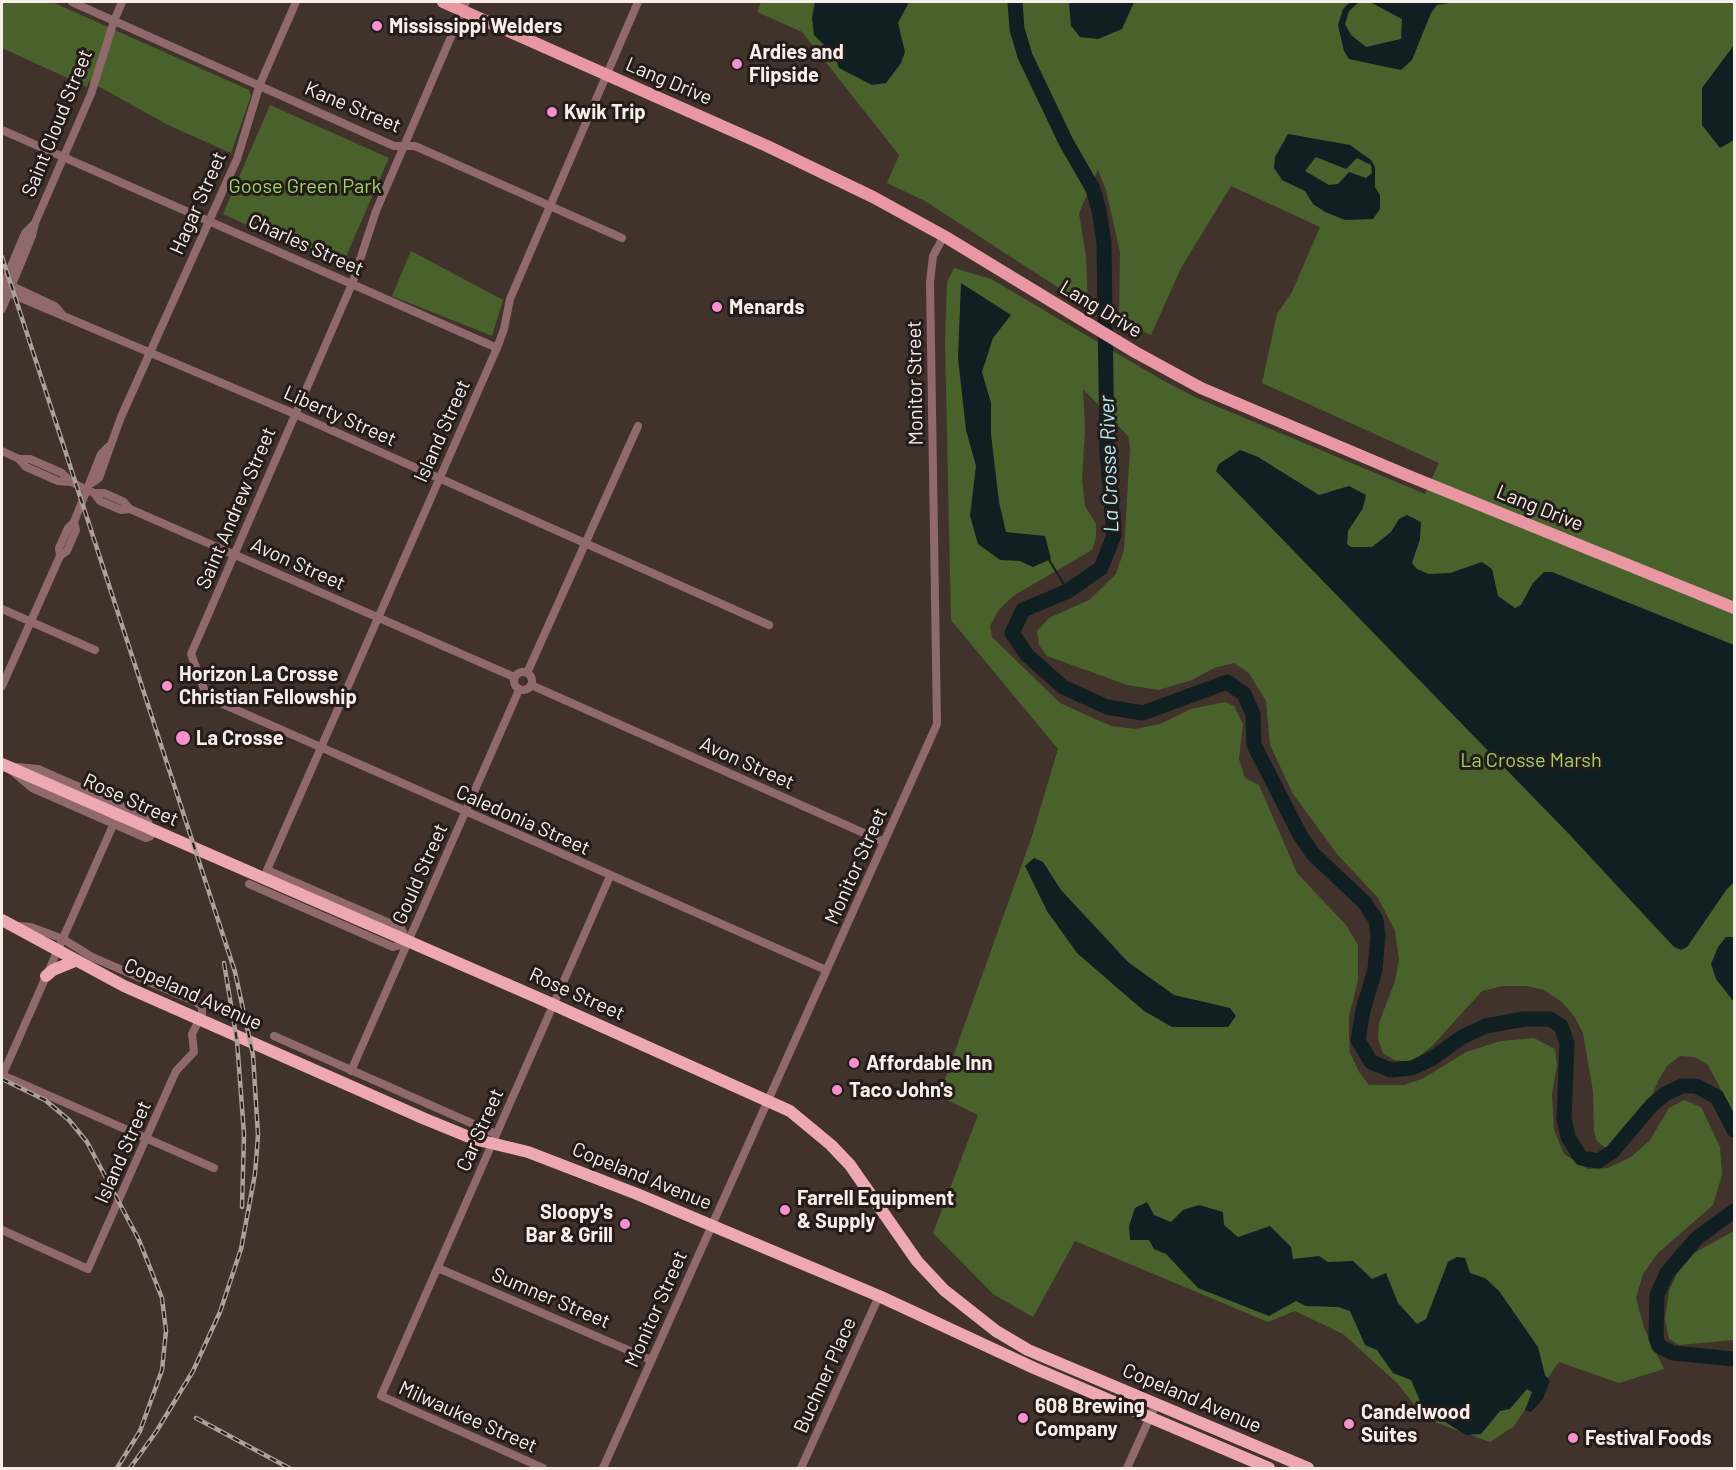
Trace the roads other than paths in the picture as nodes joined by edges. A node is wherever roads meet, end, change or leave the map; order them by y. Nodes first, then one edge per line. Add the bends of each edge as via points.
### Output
1 (72, 2) edge
2 (122, 2) edge
3 (296, 2) edge
4 (443, 2) edge
5 (638, 2) edge
6 (464, 6) edge
7 (114, 21) junction
8 (605, 75) junction
9 (260, 84) junction
10 (2, 130) edge
11 (404, 146) junction
12 (64, 157) junction
13 (550, 207) junction
14 (210, 220) junction
15 (944, 236) junction
16 (622, 238) dead end
17 (352, 284) junction
18 (4, 287) edge
19 (2, 309) edge
20 (497, 348) junction
21 (150, 351) junction
22 (295, 414) junction
23 (638, 426) dead end
24 (2, 451) edge
25 (440, 478) junction
26 (92, 489) junction
27 (585, 542) junction
28 (234, 554) junction
29 (1734, 608) edge
30 (2, 609) edge
31 (378, 618) junction
32 (31, 622) junction
33 (769, 625) dead end
34 (94, 650) dead end
35 (527, 673) junction
36 (514, 677) junction
37 (531, 685) junction
38 (2, 686) edge
39 (519, 690) junction
40 (207, 697) joint
41 (321, 748) junction
42 (4, 765) edge
43 (466, 812) junction
44 (114, 823) junction
45 (884, 842) junction
46 (610, 876) junction
47 (249, 884) dead end
48 (2, 920) edge
49 (403, 940) junction
50 (60, 944) junction
51 (75, 961) junction
52 (826, 970) junction
53 (46, 976) junction
54 (553, 1005) junction
55 (274, 1036) dead end
56 (351, 1071) junction
57 (2, 1075) edge
58 (768, 1099) junction
59 (494, 1139) junction
60 (146, 1140) junction
61 (214, 1168) dead end
62 (711, 1226) junction
63 (2, 1230) edge
64 (438, 1268) junction
65 (879, 1296) junction
66 (651, 1360) junction
67 (1062, 1363) joint
68 (381, 1396) joint
69 (1156, 1404) junction
70 (1149, 1419) junction
71 (543, 1468) edge
72 (603, 1468) edge
73 (801, 1468) edge
74 (1127, 1468) edge
75 (1269, 1468) edge
76 (1308, 1468) edge

1 - 7 street, Kane Street
2 - 7 street, Saint Cloud Street
3 - 9 street, Hagar Street
4 - 6 main road, Lang Drive
5 - 8 street, Island Street
6 - 8 main road, Lang Drive
6 - 11 street, Saint Andrew Street
7 - 9 street, Kane Street
7 - 12 street, Saint Cloud Street via 95,85
8 - 13 street, Island Street
8 - 15 main road, Lang Drive via 767,146
9 - 11 street, Kane Street via 394,146
9 - 14 street, Hagar Street via 237,159
10 - 12 street, Charles Street
11 - 13 street, Kane Street via 415,146
11 - 17 street, Saint Andrew Street via 376,211
12 - 14 street, Charles Street
12 - 18 street, Saint Cloud Street via 32,236
13 - 16 street, Kane Street
13 - 20 street, Island Street via 510,298
14 - 17 street, Charles Street
14 - 21 street, Hagar Street
15 - 29 main road, Lang Drive via 1201,388
15 - 45 street, Monitor Street via 933,256 930,282 937,724
17 - 20 street, Charles Street
17 - 22 street, Saint Andrew Street
18 - 19 street, Saint Cloud Street
18 - 21 street, Liberty Street via 51,313 61,313
20 - 25 street, Island Street
21 - 22 street, Liberty Street
21 - 26 street, Hagar Street
22 - 25 street, Liberty Street
22 - 28 street, Saint Andrew Street
23 - 27 street
24 - 26 street via 58,481
25 - 27 street, Liberty Street
25 - 31 street, Island Street
26 - 28 street, Avon Street via 100,501 121,510 130,509
26 - 32 street, Hagar Street
27 - 33 street, Liberty Street
27 - 35 street
28 - 31 street, Avon Street
28 - 40 street, Saint Andrew Street via 191,654
30 - 32 street
31 - 36 street, Avon Street
31 - 41 street, Island Street
32 - 34 street
32 - 38 street, Hagar Street
35 - 36 street
35 - 37 street
36 - 39 street via 513,683
37 - 39 street via 525,691
37 - 45 street, Avon Street
39 - 43 street, Gould Street
40 - 41 street, Caledonia Street
41 - 43 street, Caledonia Street
41 - 49 street, Island Street via 267,870 401,928
42 - 44 street via 32,788
42 - 44 street via 38,769 143,815 151,836 146,838
42 - 49 highway, Rose Street
43 - 46 street, Caledonia Street
43 - 49 street, Gould Street
44 - 50 street
45 - 52 street, Monitor Street
46 - 52 street, Caledonia Street
46 - 54 street, Car Street
47 - 49 street via 393,947
48 - 50 highway, Copeland Avenue
49 - 54 highway, Rose Street
49 - 56 street, Gould Street
50 - 51 highway, Copeland Avenue
50 - 53 street
50 - 60 street, Island Street via 200,1005 202,1014 192,1034 194,1052 176,1071
51 - 53 highway
51 - 59 highway, Copeland Avenue via 123,986 474,1139
52 - 58 street, Monitor Street
53 - 57 street
54 - 58 highway, Rose Street
54 - 59 street, Car Street
55 - 56 street
56 - 59 street
57 - 60 street
58 - 62 street, Monitor Street
58 - 67 highway, Rose Street via 790,1111 850,1165 917,1261 944,1290 996,1331 1028,1350
59 - 62 highway, Copeland Avenue
59 - 64 street, Car Street
60 - 61 street
60 - 63 street, Island Street via 88,1269
62 - 65 highway, Copeland Avenue
62 - 66 street, Monitor Street
64 - 66 street, Sumner Street
64 - 68 street, Car Street
65 - 70 highway, Copeland Avenue
65 - 73 street, Buchner Place
66 - 72 street, Monitor Street
67 - 69 highway, Copeland Avenue
68 - 71 street, Milwaukee Street
69 - 70 street
69 - 76 highway, Copeland Avenue
70 - 74 street
70 - 75 highway, Copeland Avenue

